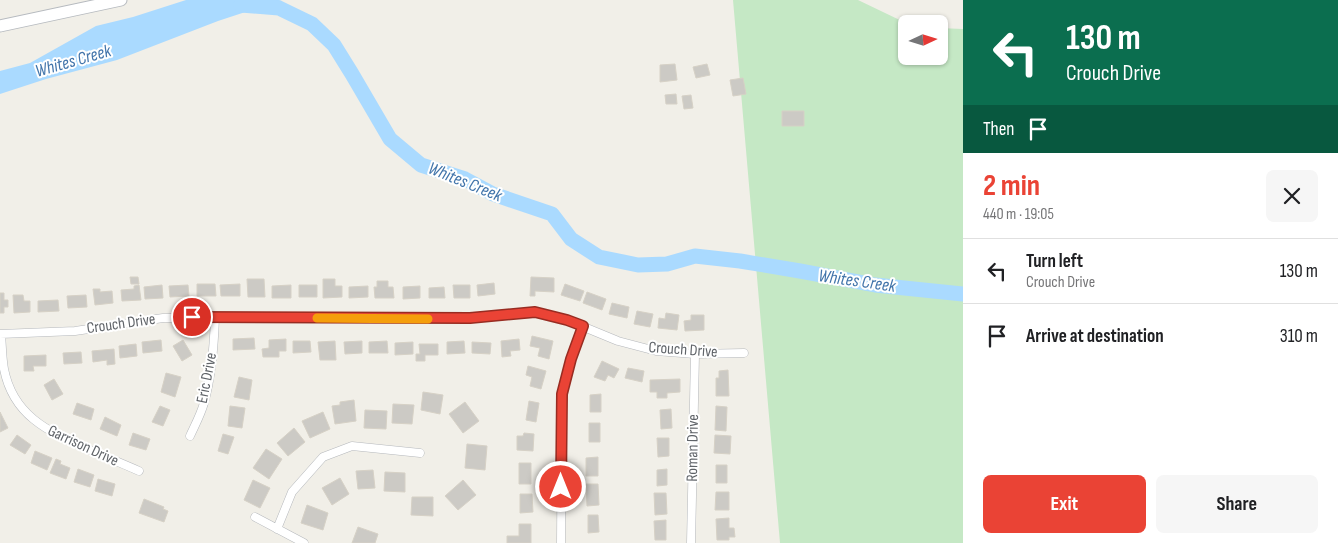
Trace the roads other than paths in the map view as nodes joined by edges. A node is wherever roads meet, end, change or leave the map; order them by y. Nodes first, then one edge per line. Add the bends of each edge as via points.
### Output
1 (121, 0) edge
2 (0, 26) edge
3 (215, 317) junction
4 (583, 326) junction
5 (1, 334) edge
6 (744, 353) dead end
7 (695, 354) junction
8 (190, 436) dead end
9 (420, 452) dead end
10 (139, 471) dead end
11 (255, 517) dead end
12 (276, 529) junction
13 (304, 543) edge
14 (561, 543) edge
15 (691, 543) edge

1 - 2 main road
3 - 4 street, Crouch Drive via 470,318 535,312
3 - 5 street, Crouch Drive via 163,318 75,331
3 - 8 street, Eric Drive via 208,388
4 - 7 street, Crouch Drive via 640,348
4 - 14 street via 562,394
5 - 10 street, Garrison Drive via 7,378 16,400 30,418 52,433
6 - 7 street, Crouch Drive
7 - 15 street, Roman Drive
9 - 12 street via 352,446 323,457 292,492
11 - 12 street
12 - 13 street

